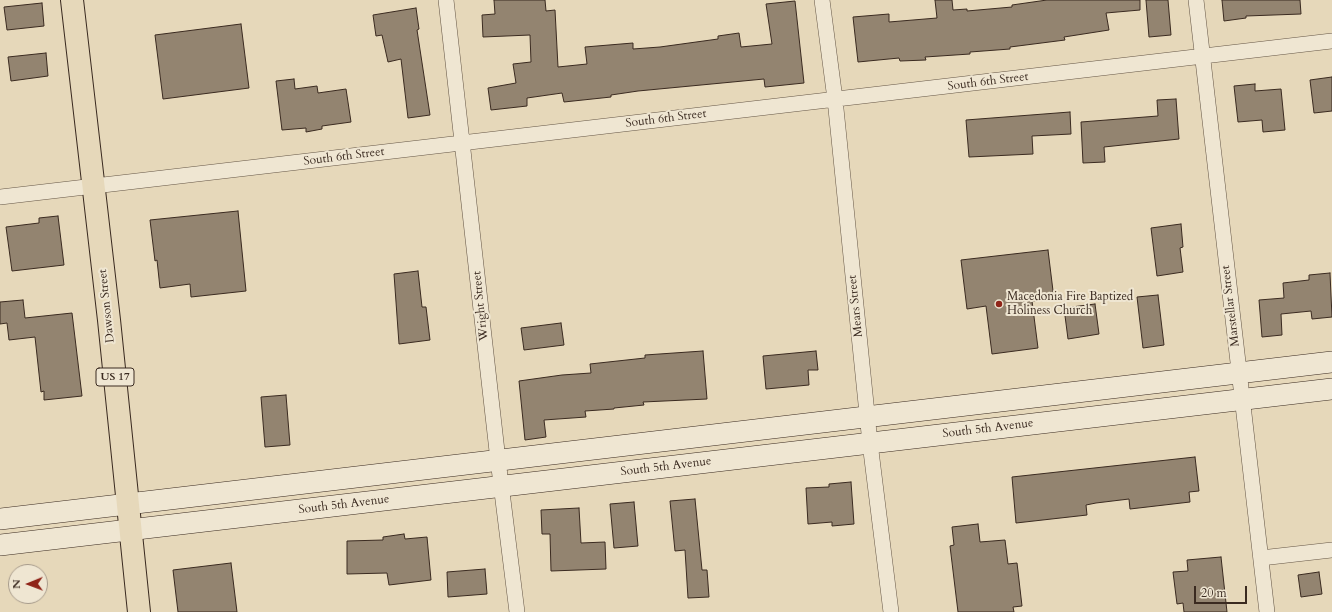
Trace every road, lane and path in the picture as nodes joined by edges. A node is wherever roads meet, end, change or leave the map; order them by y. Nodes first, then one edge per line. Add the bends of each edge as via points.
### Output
1 (72, 0) edge
2 (446, 0) edge
3 (822, 0) edge
4 (1196, 0) edge
5 (1332, 41) edge
6 (1202, 56) junction
7 (834, 100) junction
8 (463, 143) junction
9 (94, 186) junction
10 (0, 198) edge
11 (1332, 362) edge
12 (1239, 373) junction
13 (1332, 389) edge
14 (1242, 399) junction
15 (867, 417) junction
16 (870, 443) junction
17 (498, 460) junction
18 (502, 486) junction
19 (127, 504) junction
20 (0, 519) edge
21 (131, 530) junction
22 (0, 545) edge
23 (1332, 550) edge
24 (1261, 558) junction
25 (139, 612) edge
26 (517, 612) edge
27 (891, 612) edge
28 (1267, 612) edge

1 - 9 main road, Dawson Street / US 17
2 - 8 street, Wright Street
3 - 7 street, Mears Street
4 - 6 street, Marstellar Street
5 - 6 street, South 6th Street
6 - 7 street, South 6th Street
6 - 12 street, Marstellar Street
7 - 8 street, South 6th Street
7 - 15 street, Mears Street
8 - 9 street, South 6th Street
8 - 17 street, Wright Street
9 - 10 street, South 6th Street
9 - 19 main road, Dawson Street / US 17
11 - 12 street
12 - 14 street, Marstellar Street
12 - 15 street
13 - 14 street, South 5th Avenue
14 - 16 street, South 5th Avenue
14 - 24 street, Marstellar Street
15 - 16 street, Mears Street
15 - 17 street
16 - 18 street, South 5th Avenue
16 - 27 street, Mears Street
17 - 18 street, Wright Street
17 - 19 street
18 - 21 street, South 5th Avenue
18 - 26 street, Wright Street
19 - 20 street
19 - 21 main road, Dawson Street / US 17
21 - 22 street, South 5th Avenue
21 - 25 main road, Dawson Street / US 17
23 - 24 street
24 - 28 street, Marstellar Street

